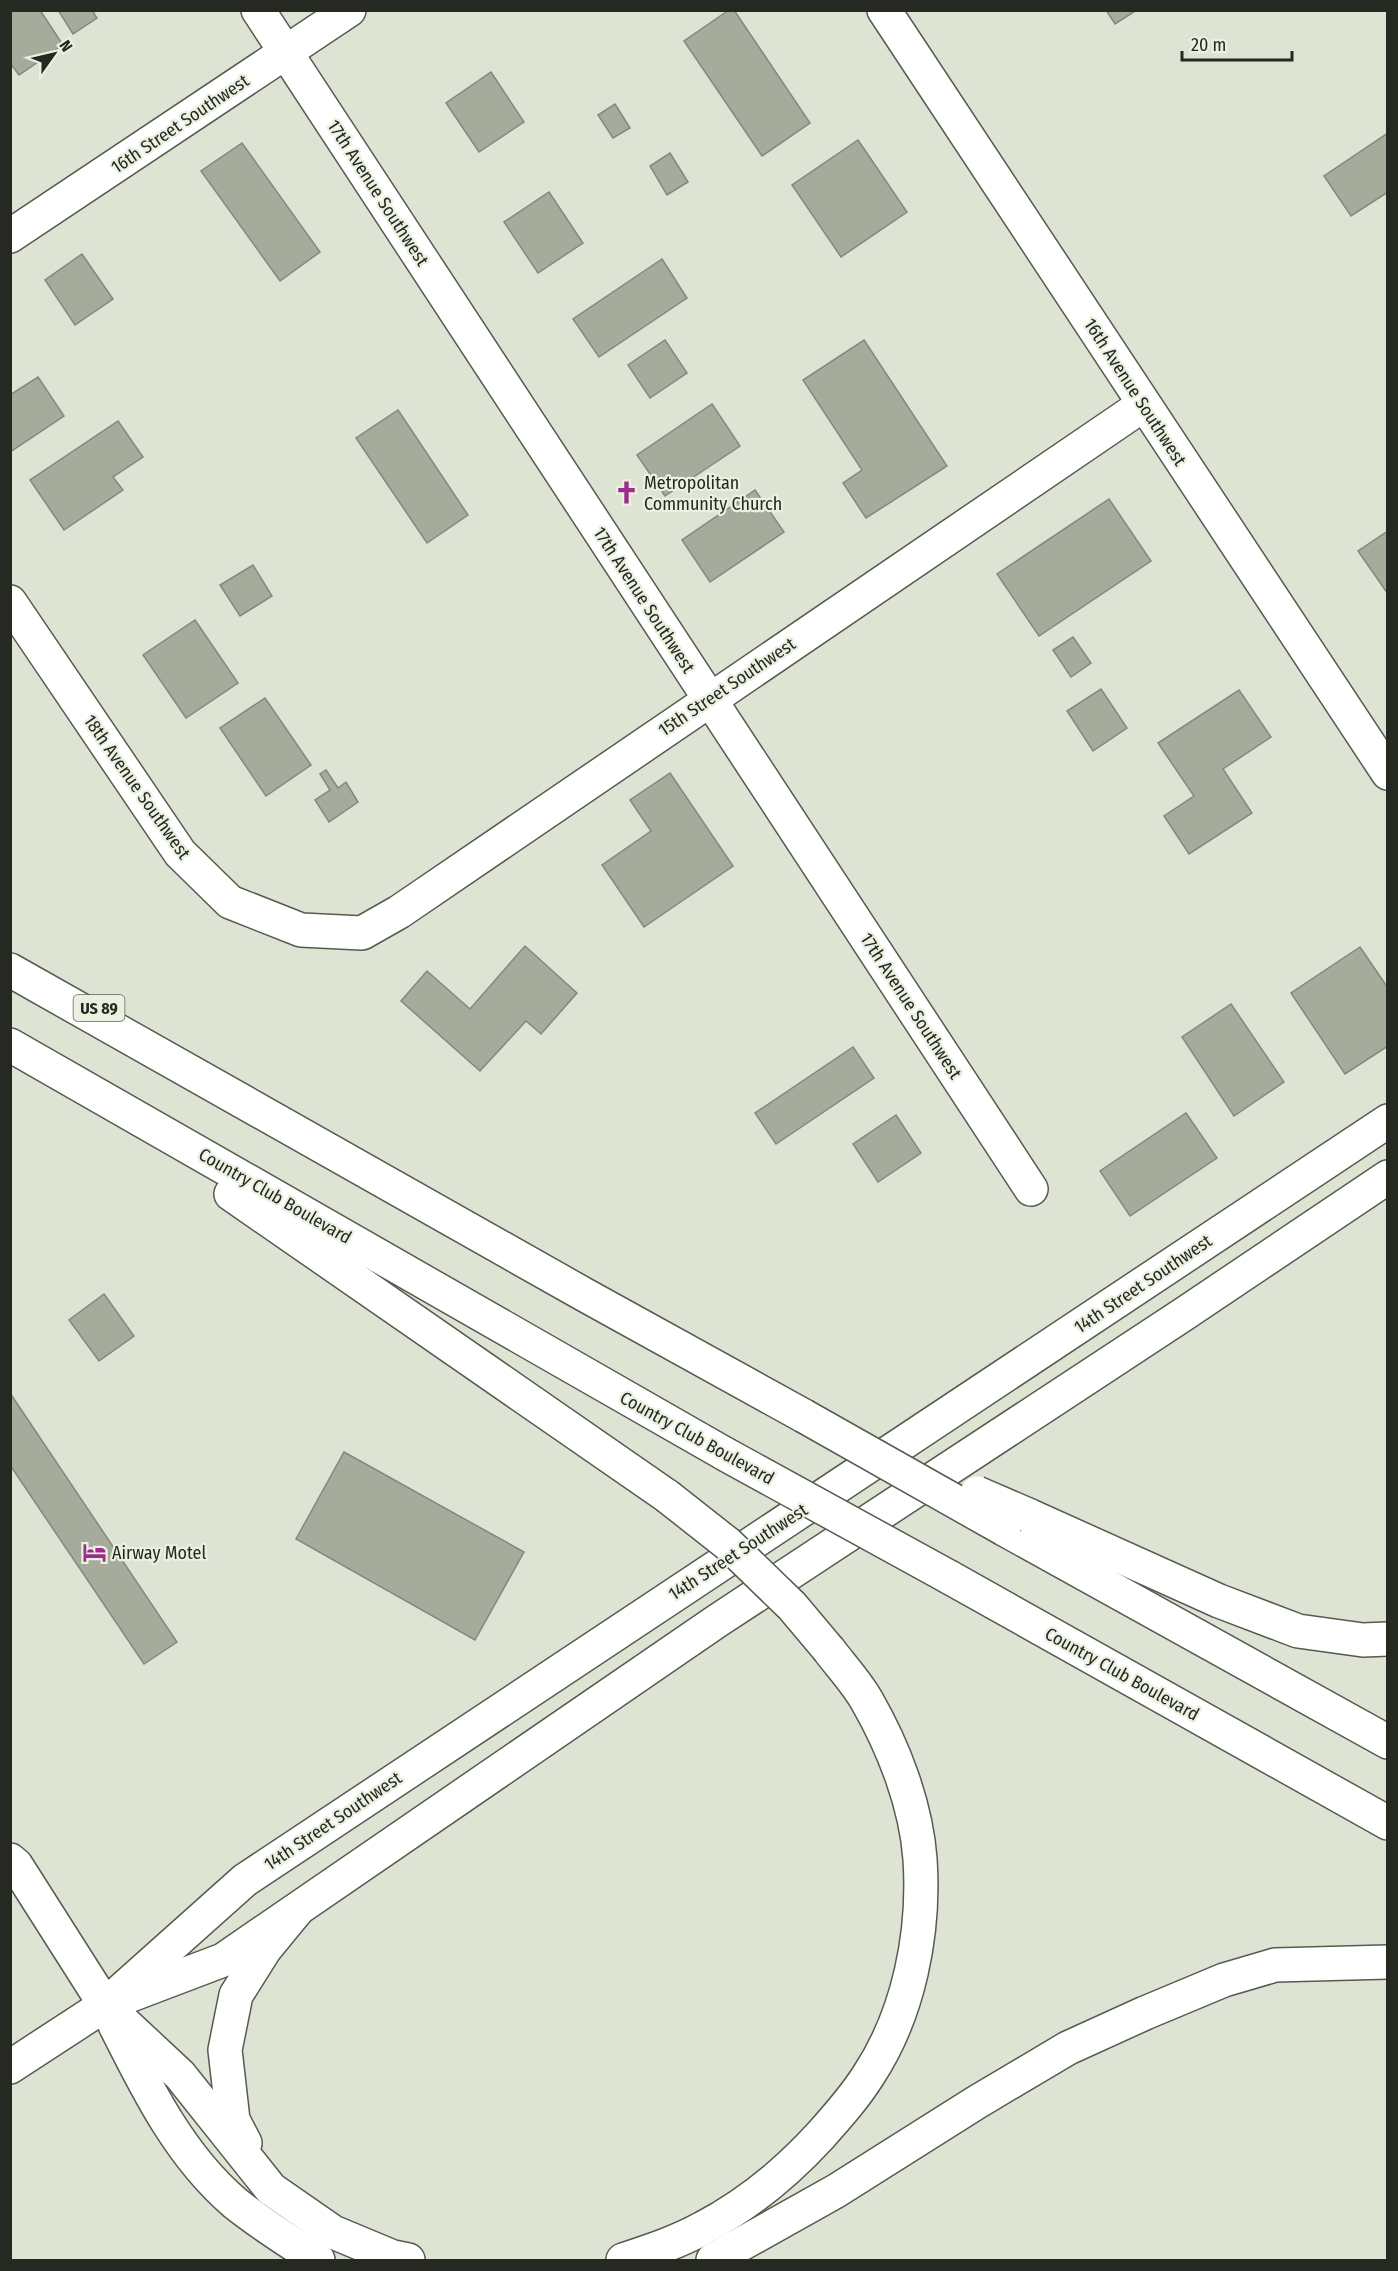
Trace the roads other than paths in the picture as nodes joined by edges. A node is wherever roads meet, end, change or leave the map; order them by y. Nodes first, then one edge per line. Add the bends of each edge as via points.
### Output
1 (258, 10) edge
2 (349, 10) edge
3 (884, 10) edge
4 (286, 53) junction
5 (10, 236) edge
6 (1143, 405) junction
7 (10, 602) edge
8 (709, 699) junction
9 (1388, 773) edge
10 (301, 930) joint
11 (10, 945) edge
12 (10, 970) edge
13 (24, 1053) edge
14 (188, 1070) junction
15 (1388, 1121) edge
16 (1388, 1177) edge
17 (1031, 1189) dead end
18 (1016, 1522) junction
19 (1388, 1639) edge
20 (1388, 1742) edge
21 (1388, 1823) edge
22 (10, 1860) edge
23 (297, 1910) junction
24 (1388, 1962) edge
25 (105, 2005) junction
26 (10, 2067) edge
27 (271, 2189) junction
28 (318, 2260) edge
29 (408, 2260) edge
30 (623, 2260) edge
31 (713, 2260) edge

1 - 4 main road, 17th Avenue Southwest
2 - 4 main road, 16th Street Southwest
3 - 6 main road, 16th Avenue Southwest
4 - 5 main road, 16th Street Southwest
4 - 8 main road, 17th Avenue Southwest
6 - 8 main road, 15th Street Southwest
6 - 9 main road, 16th Avenue Southwest
7 - 10 main road, 18th Avenue Southwest via 180,853 230,902
8 - 10 main road, 15th Street Southwest via 362,933
8 - 17 main road, 17th Avenue Southwest
11 - 14 main road, US 89
12 - 14 main road
13 - 21 main road, Country Club Boulevard, bridge via 725,1454
13 - 30 main road, bridge via 667,1496 728,1544 792,1606 867,1699 910,1803 920,1857 921,1904 915,1948 905,1995 890,2036 843,2111 801,2157 757,2195 703,2228
14 - 18 main road, bridge via 804,1416
15 - 25 main road, 14th Street Southwest via 245,1880
16 - 23 main road, 14th Street Southwest via 717,1621
18 - 19 main road via 1298,1631 1363,1640
18 - 20 main road
22 - 25 main road
23 - 25 main road, 14th Street Southwest via 223,1960
23 - 27 main road via 236,1995 225,2050 232,2120
24 - 31 main road via 1275,1965 1224,1980 1145,2013 1068,2048 836,2192
25 - 26 main road, 14th Street Southwest
25 - 27 main road via 180,2075
25 - 28 main road via 153,2100 195,2162 234,2202
27 - 29 main road via 333,2232

